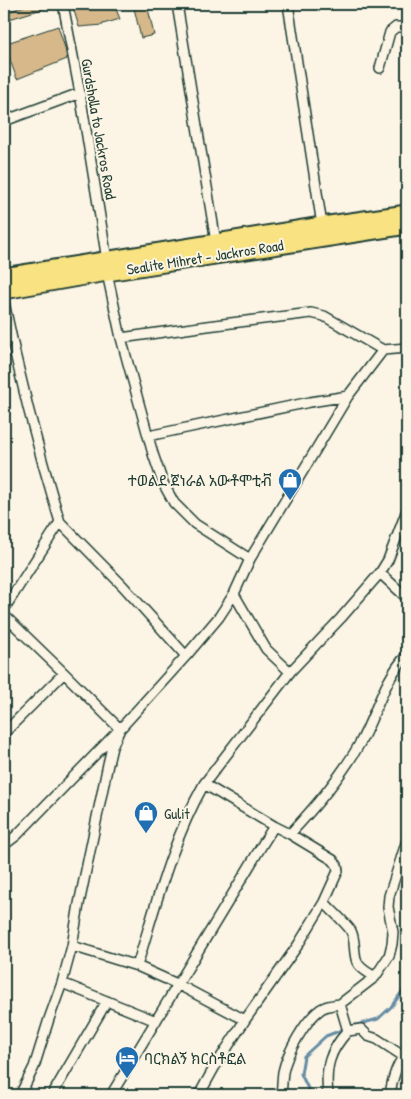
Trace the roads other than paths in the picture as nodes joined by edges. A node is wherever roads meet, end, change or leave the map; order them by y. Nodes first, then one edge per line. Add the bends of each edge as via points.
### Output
1 (63, 4) edge
2 (177, 4) edge
3 (288, 4) edge
4 (407, 26) edge
5 (380, 68) dead end
6 (80, 93) junction
7 (4, 121) edge
8 (407, 213) edge
9 (322, 225) junction
10 (407, 226) edge
11 (216, 242) junction
12 (107, 266) junction
13 (4, 276) edge
14 (4, 292) edge
15 (4, 302) edge
16 (121, 338) junction
17 (407, 348) edge
18 (383, 350) junction
19 (348, 396) junction
20 (148, 436) junction
21 (407, 510) edge
22 (60, 522) junction
23 (250, 559) junction
24 (380, 573) junction
25 (234, 594) junction
26 (407, 598) edge
27 (4, 609) edge
28 (4, 616) edge
29 (186, 656) junction
30 (407, 656) edge
31 (290, 672) junction
32 (64, 673) junction
33 (120, 729) junction
34 (4, 733) edge
35 (204, 784) junction
36 (274, 826) junction
37 (290, 834) junction
38 (407, 840) edge
39 (4, 845) edge
40 (324, 902) junction
41 (72, 946) junction
42 (137, 966) junction
43 (375, 977) junction
44 (62, 983) junction
45 (177, 984) junction
46 (107, 1001) junction
47 (340, 1004) junction
48 (245, 1020) junction
49 (156, 1021) junction
50 (348, 1031) junction
51 (406, 1055) edge
52 (20, 1095) edge
53 (52, 1095) edge
54 (111, 1095) edge
55 (199, 1095) edge
56 (281, 1095) edge
57 (328, 1095) edge
58 (390, 1095) edge

1 - 6 street, Gurdsholla to Jackros Road
2 - 11 street
3 - 9 street
4 - 5 street via 396,27 390,32
6 - 7 street
6 - 12 street, Gurdsholla to Jackros Road
8 - 9 main road
9 - 11 main road
10 - 12 main road, Sealite Mihret - Jackros Road
11 - 12 main road
12 - 13 main road
12 - 14 main road, Sealite Mihret - Jackros Road
12 - 16 street, Gurdsholla to Jackros Road
15 - 22 street via 15,356
16 - 18 street via 311,313 324,316
16 - 20 street, Gurdsholla to Jackros Road
17 - 18 street
18 - 19 street
19 - 20 street
19 - 23 street
20 - 23 street, Gurdsholla to Jackros Road via 163,483 174,503 195,524
21 - 24 street
22 - 27 street
22 - 29 street
23 - 25 street
24 - 26 street
24 - 31 street
25 - 29 street
25 - 31 street via 266,649
28 - 32 street
29 - 33 street
30 - 37 street via 388,682 360,743 337,778
31 - 35 street
32 - 33 street
32 - 34 street
33 - 39 street
33 - 41 street via 108,764
35 - 36 street
35 - 42 street via 165,873
36 - 37 street
36 - 45 street
37 - 40 street via 337,865 338,871
38 - 43 street via 389,896 393,932 391,950
40 - 43 street via 350,931 357,963
40 - 48 street
41 - 42 street
41 - 44 street
42 - 45 street
43 - 47 street
44 - 46 street
44 - 52 street via 34,1067
45 - 48 street
45 - 49 street
46 - 49 street
46 - 53 street
47 - 50 street
47 - 56 street via 320,1010 295,1040 284,1070
48 - 55 street
49 - 54 street
50 - 51 street via 361,1029 368,1036
50 - 57 street via 332,1054 326,1084
51 - 58 street via 396,1070

